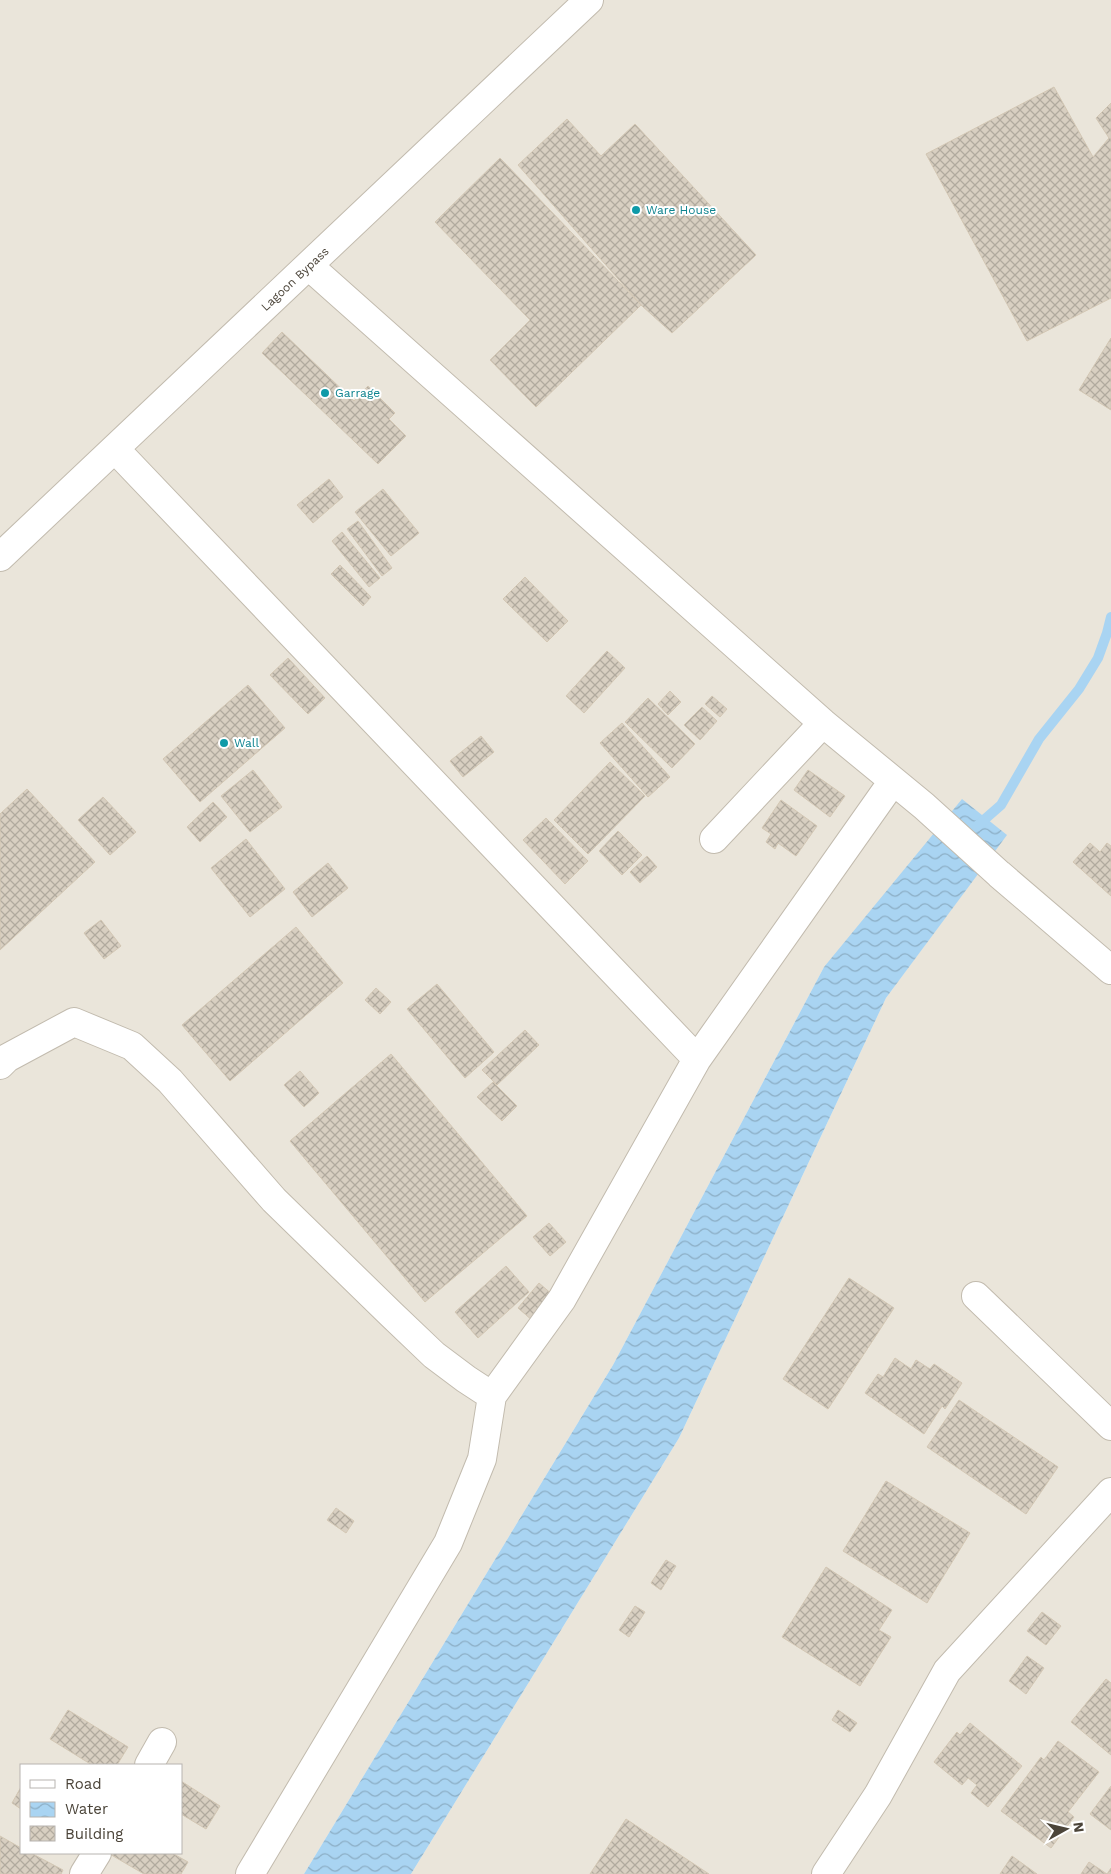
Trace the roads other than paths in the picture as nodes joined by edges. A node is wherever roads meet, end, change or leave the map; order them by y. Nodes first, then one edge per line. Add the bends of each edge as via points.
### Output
1 (589, 0) edge
2 (309, 266) junction
3 (115, 448) junction
4 (0, 557) edge
5 (823, 723) junction
6 (893, 781) junction
7 (714, 839) dead end
8 (1111, 970) edge
9 (697, 1059) junction
10 (0, 1065) edge
11 (976, 1296) dead end
12 (492, 1396) junction
13 (1111, 1426) edge
14 (1111, 1492) edge
15 (162, 1742) dead end
16 (149, 1764) edge
17 (96, 1854) edge
18 (84, 1874) edge
19 (250, 1874) edge
20 (826, 1874) edge

1 - 2 street, Lagoon Bypass
2 - 3 street, Lagoon Bypass
2 - 5 street
3 - 4 street, Lagoon Bypass
3 - 9 street
5 - 6 street
5 - 7 street
6 - 8 street
6 - 9 street
9 - 12 street via 562,1299
10 - 12 street via 7,1058 74,1022 132,1046 170,1081 274,1200 384,1308 434,1355
11 - 13 street
12 - 19 street via 482,1459 448,1543
14 - 20 street via 947,1671 878,1795
15 - 16 street
17 - 18 street

